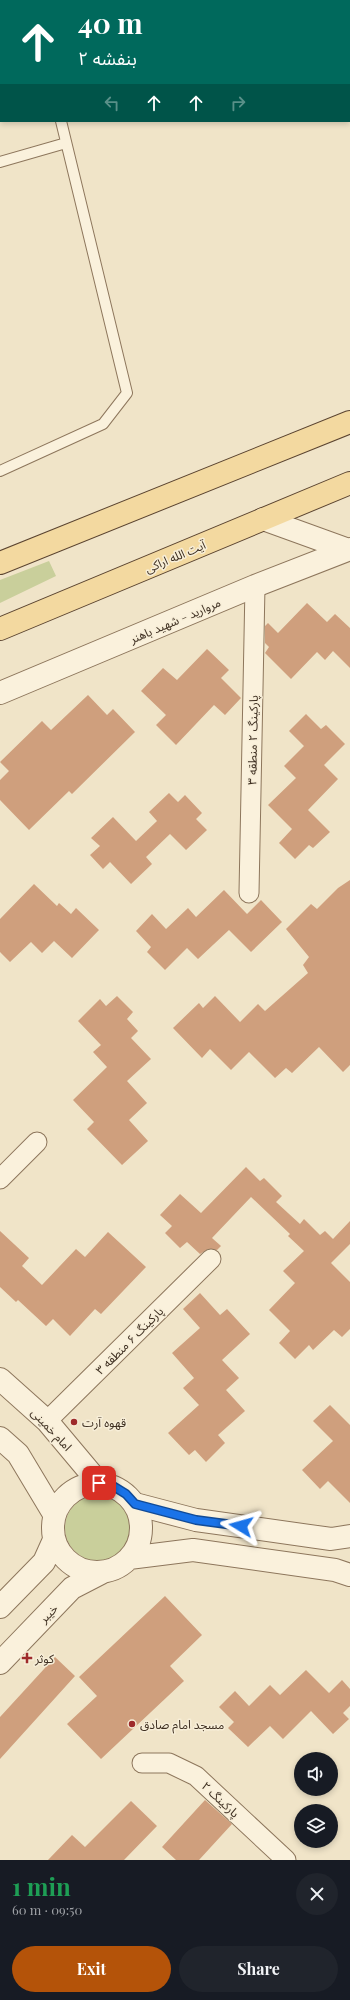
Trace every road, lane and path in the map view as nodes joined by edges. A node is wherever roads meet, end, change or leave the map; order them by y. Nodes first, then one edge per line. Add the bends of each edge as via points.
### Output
1 (61, 122) edge
2 (66, 143) junction
3 (0, 162) edge
4 (350, 422) edge
5 (0, 471) edge
6 (350, 484) edge
7 (263, 519) junction
8 (348, 549) edge
9 (0, 563) edge
10 (255, 586) junction
11 (0, 629) edge
12 (0, 693) edge
13 (249, 893) dead end
14 (37, 1142) dead end
15 (0, 1179) edge
16 (212, 1259) dead end
17 (0, 1379) edge
18 (47, 1421) junction
19 (0, 1438) edge
20 (99, 1483) junction
21 (135, 1504) junction
22 (54, 1514) junction
23 (350, 1536) edge
24 (53, 1542) junction
25 (129, 1558) junction
26 (103, 1572) junction
27 (350, 1575) edge
28 (0, 1607) edge
29 (0, 1663) edge
30 (142, 1763) dead end
31 (286, 1860) edge

1 - 2 lane
2 - 3 lane
2 - 5 lane via 127,393 103,424
4 - 9 main road
6 - 7 main road, آیت الله اراکی
7 - 8 street
7 - 11 main road, آیت الله اراکی
8 - 10 street, مروارید - شهید باهنر
10 - 12 street, مروارید - شهید باهنر
10 - 13 street, پارکینگ ۲ منطقه ۳
14 - 15 street
16 - 18 street, پارکینگ ۶ منطقه ۳
17 - 18 street, امام خمینی
18 - 20 street, امام خمینی
19 - 22 street via 18,1454
20 - 21 street via 113,1486 126,1494
20 - 22 street via 85,1484 72,1490 61,1500
21 - 23 street via 196,1520 331,1539
21 - 25 street via 141,1532 137,1546
22 - 24 street
24 - 26 street via 62,1556 74,1566 88,1572
24 - 28 street via 44,1562
25 - 26 street via 117,1567
25 - 27 street via 194,1550 335,1570
26 - 29 street, خیبر via 72,1588
30 - 31 street, پارکینگ ۲ via 169,1763 196,1776

